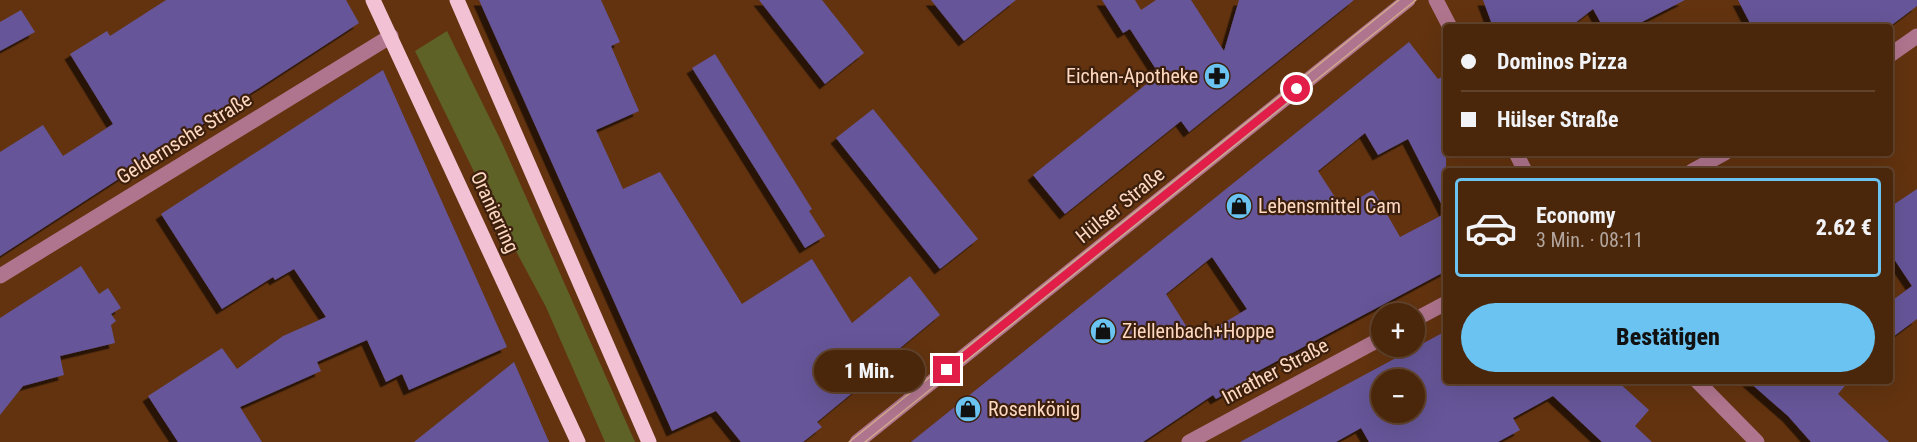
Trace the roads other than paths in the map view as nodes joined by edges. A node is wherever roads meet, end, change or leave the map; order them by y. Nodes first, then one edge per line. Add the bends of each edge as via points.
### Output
1 (373, 0) edge
2 (457, 0) edge
3 (1408, 0) edge
4 (1436, 0) edge
5 (1448, 24) edge
6 (391, 36) junction
7 (1917, 36) edge
8 (1893, 53) edge
9 (1720, 156) edge
10 (1698, 168) edge
11 (0, 276) edge
12 (1443, 305) edge
13 (1425, 314) edge
14 (1371, 344) edge
15 (1701, 384) edge
16 (578, 442) edge
17 (649, 442) edge
18 (857, 442) edge
19 (1190, 442) edge
20 (1757, 442) edge

1 - 6 main road, Oranierring
2 - 17 main road
3 - 18 street, Hülser Straße
4 - 5 street
6 - 11 street, Geldernsche Straße
6 - 16 main road, Oranierring
7 - 8 street
9 - 10 street
12 - 13 street
14 - 19 street, Inrather Straße
15 - 20 street

